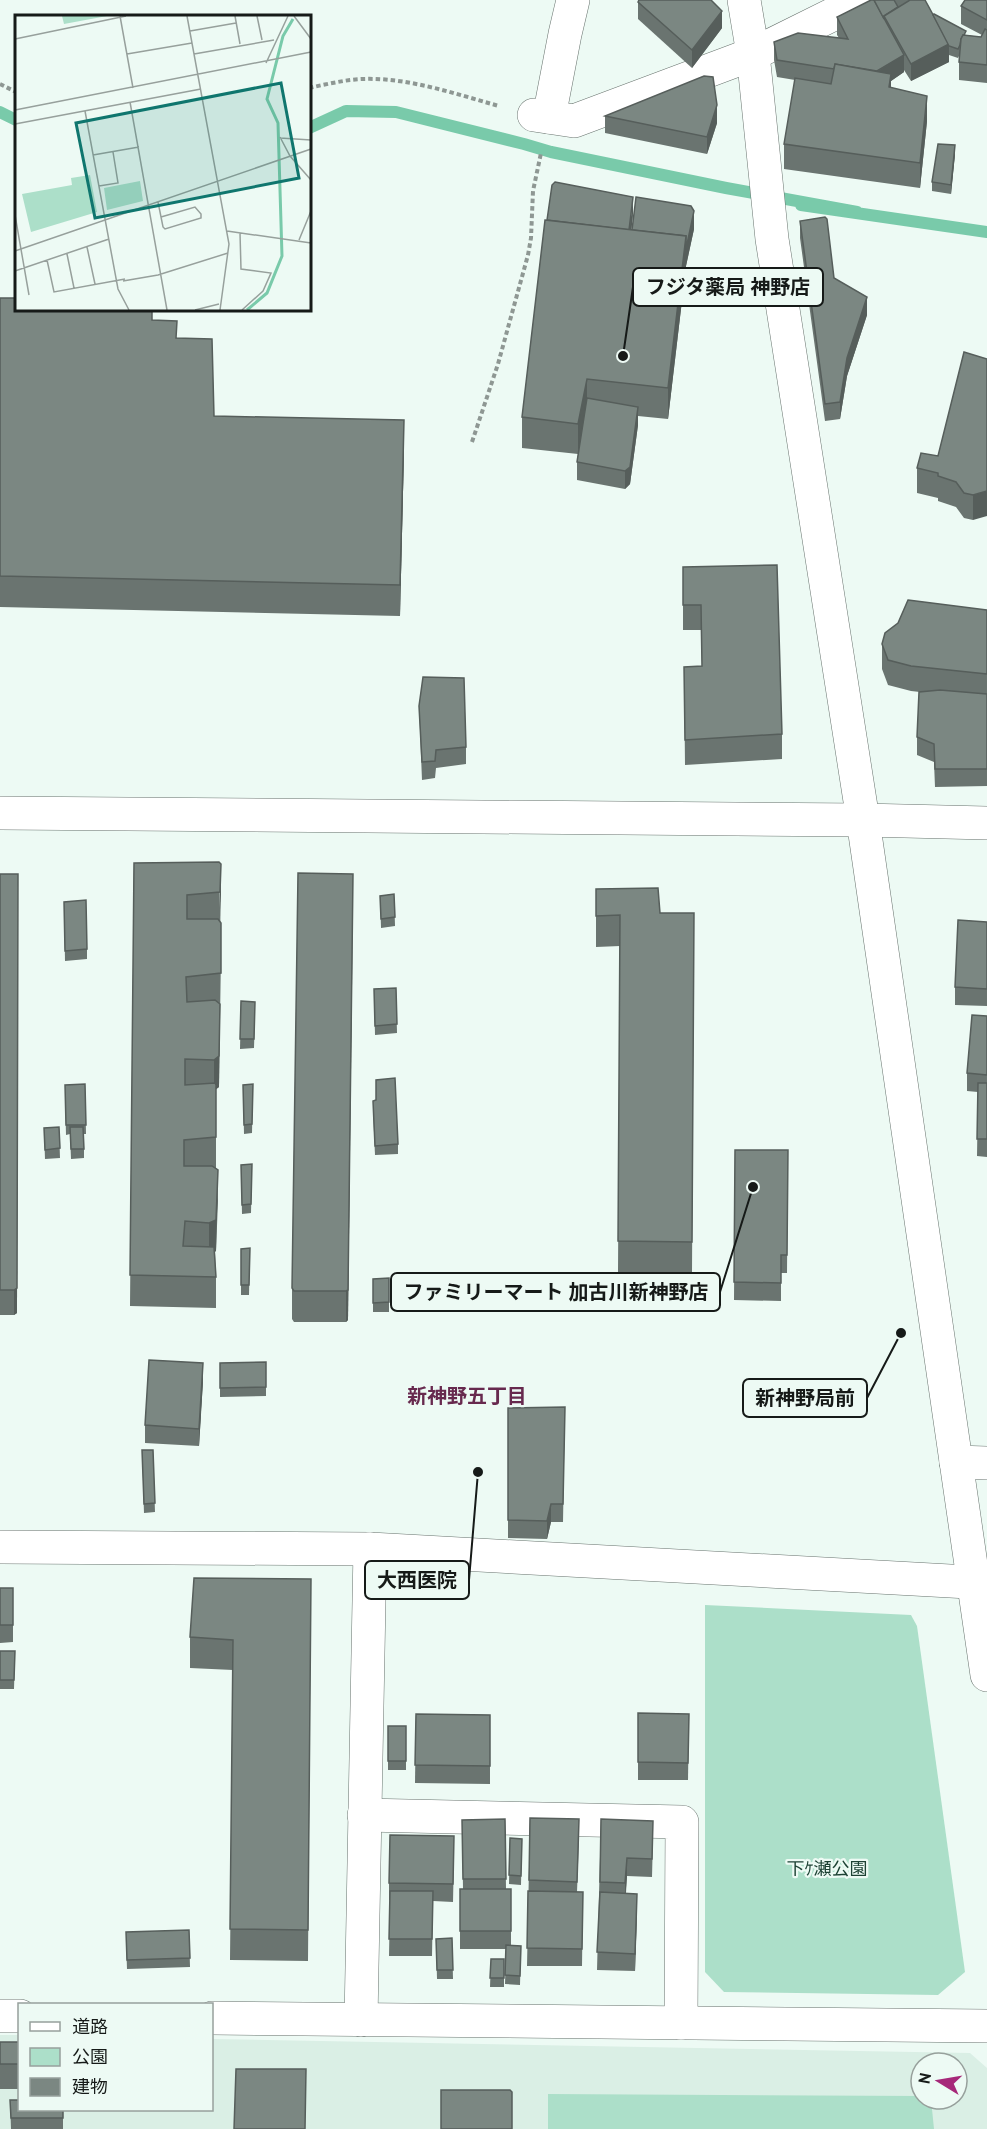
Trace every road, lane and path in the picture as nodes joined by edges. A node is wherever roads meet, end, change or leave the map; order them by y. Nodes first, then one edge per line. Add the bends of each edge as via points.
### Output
1 (573, 0) edge
2 (744, 0) edge
3 (862, 0) edge
4 (753, 54) junction
5 (0, 84) edge
6 (310, 88) edge
7 (15, 92) edge
8 (542, 116) junction
9 (537, 174) dead end
10 (472, 442) dead end
11 (0, 813) edge
12 (863, 820) junction
13 (987, 824) edge
14 (971, 1462) edge
15 (0, 1547) edge
16 (370, 1549) junction
17 (980, 1583) edge
18 (987, 1675) edge
19 (364, 1815) junction
20 (0, 2016) edge
21 (18, 2016) edge
22 (213, 2018) edge
23 (361, 2020) junction
24 (681, 2023) junction
25 (987, 2026) edge

1 - 8 street
2 - 4 street
3 - 4 street
4 - 8 street via 574,121
4 - 12 street via 772,239
5 - 7 path
6 - 8 path via 351,80 386,80
9 - 10 path via 528,255
11 - 12 street
12 - 13 street
12 - 14 street
14 - 17 street
15 - 16 street
16 - 17 street
16 - 19 street
17 - 18 street
19 - 23 street
19 - 24 street via 682,1822
20 - 21 street
22 - 23 street
23 - 24 street
24 - 25 street

